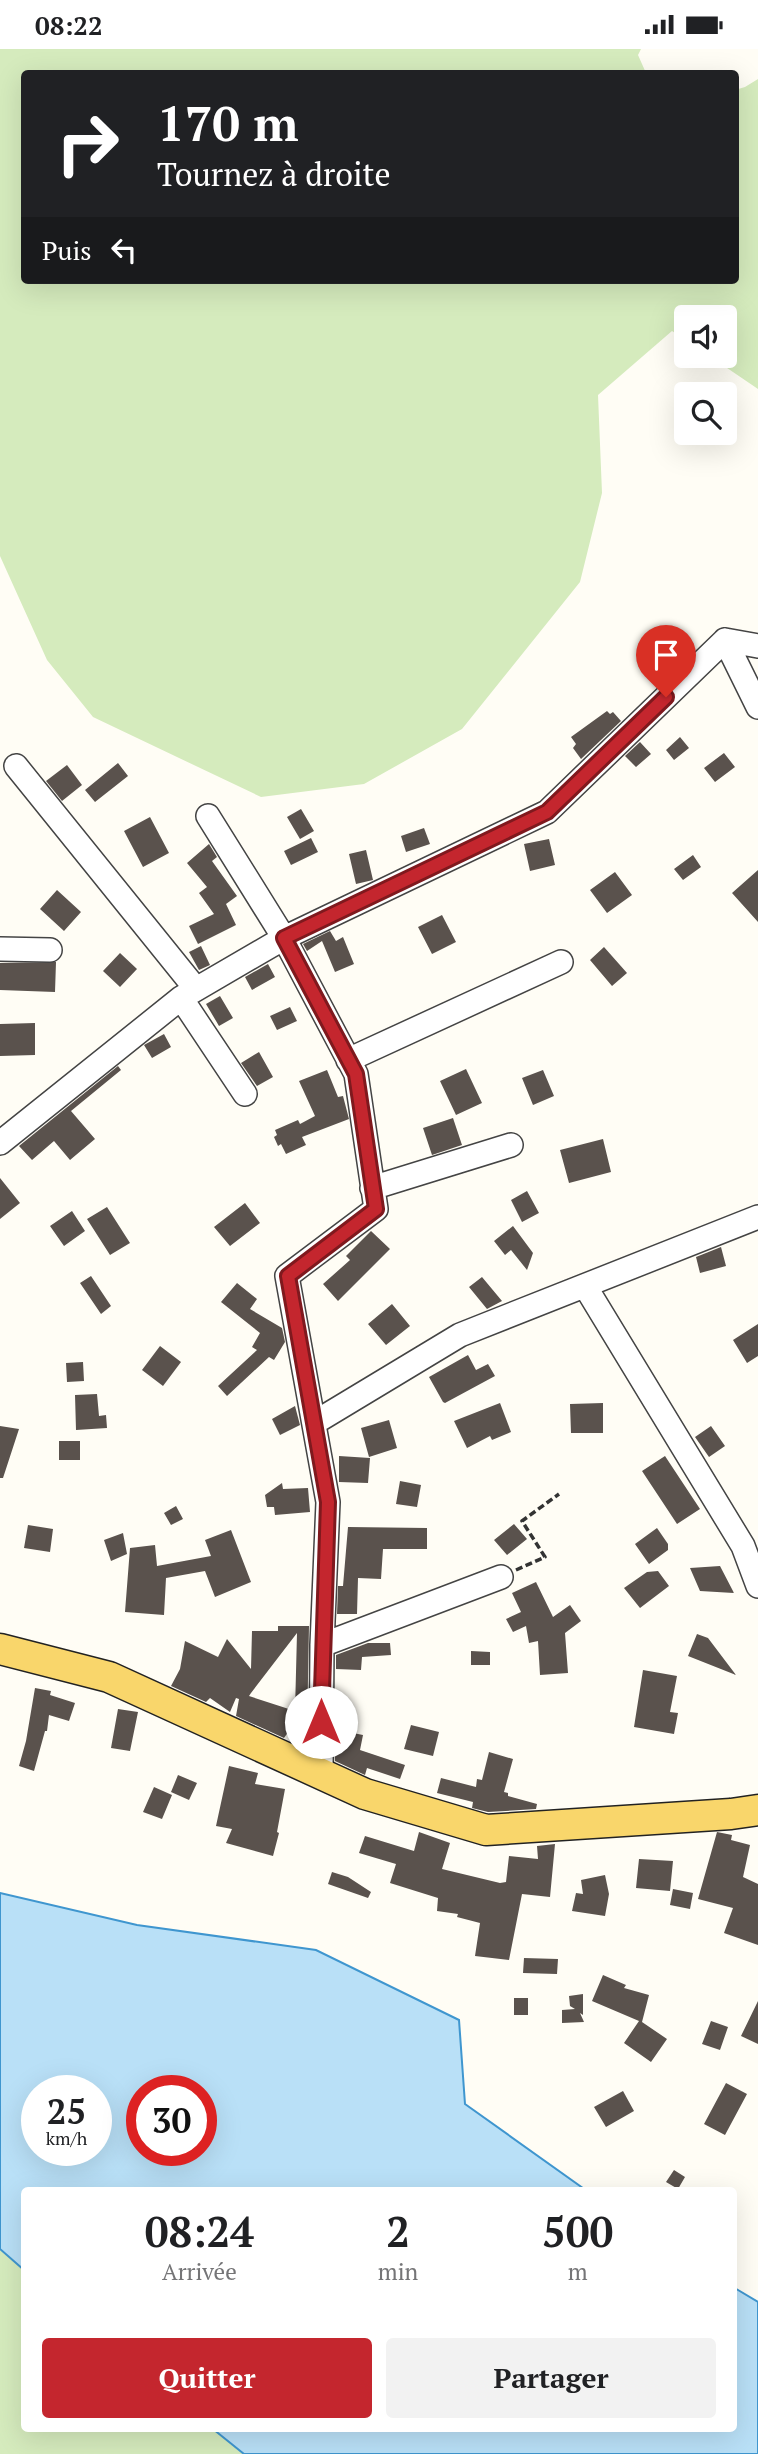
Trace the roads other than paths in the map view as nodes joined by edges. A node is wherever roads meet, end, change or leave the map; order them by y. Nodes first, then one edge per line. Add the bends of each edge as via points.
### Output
1 (725, 640) junction
2 (758, 646) edge
3 (758, 707) edge
4 (16, 766) dead end
5 (208, 816) dead end
6 (284, 938) junction
7 (0, 949) edge
8 (50, 950) dead end
9 (561, 962) dead end
10 (189, 994) junction
11 (348, 1060) junction
12 (245, 1094) dead end
13 (0, 1143) edge
14 (511, 1145) dead end
15 (372, 1188) junction
16 (758, 1217) edge
17 (584, 1286) junction
18 (314, 1423) junction
19 (501, 1577) road end
20 (758, 1586) edge
21 (322, 1645) junction
22 (0, 1649) edge
23 (321, 1774) junction
24 (758, 1810) edge

1 - 2 street
1 - 3 street
1 - 6 street via 547,812
4 - 10 street
5 - 6 street
6 - 10 street
6 - 11 street
7 - 8 street
9 - 11 street
10 - 12 street
10 - 13 street
11 - 15 street via 356,1074
14 - 15 street
15 - 18 street via 376,1209 288,1276
16 - 17 street
17 - 18 street via 460,1335
17 - 20 street via 743,1546
18 - 21 street via 328,1502
19 - 21 street
21 - 23 street
22 - 23 main road via 109,1677
23 - 24 main road via 365,1794 486,1830

